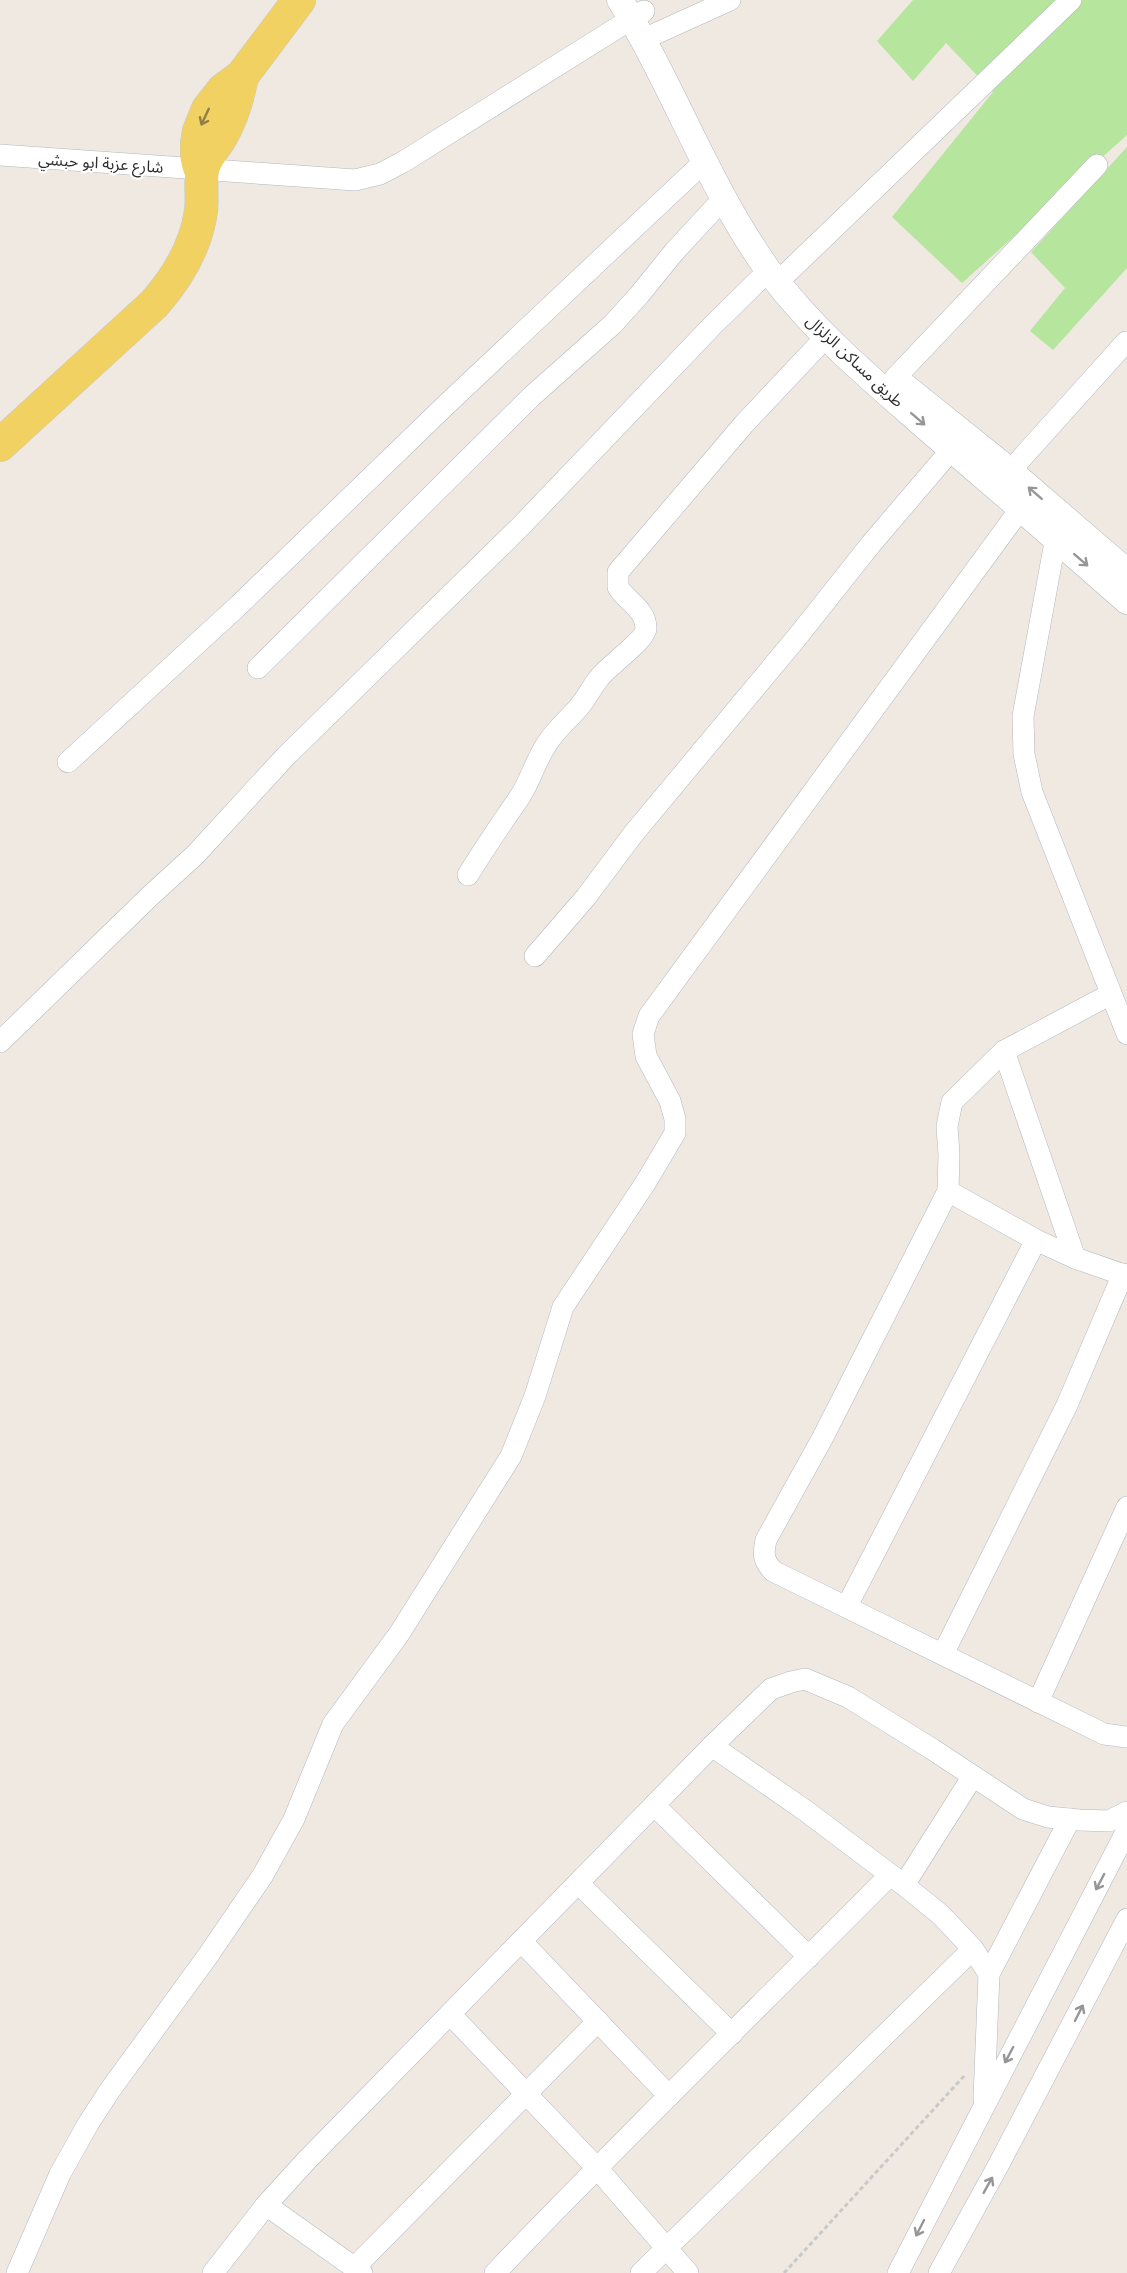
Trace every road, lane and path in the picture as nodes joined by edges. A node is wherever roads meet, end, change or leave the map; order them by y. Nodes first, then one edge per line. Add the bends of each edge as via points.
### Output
1 (299, 0) edge
2 (730, 0) edge
3 (1071, 0) edge
4 (638, 13) edge
5 (0, 155) edge
6 (704, 162) junction
7 (1097, 165) dead end
8 (202, 170) junction
9 (723, 199) junction
10 (777, 272) junction
11 (825, 338) junction
12 (1126, 342) edge
13 (895, 378) junction
14 (0, 445) edge
15 (952, 449) junction
16 (1010, 471) junction
17 (1021, 508) junction
18 (1058, 526) junction
19 (1127, 572) edge
20 (1127, 601) edge
21 (258, 669) dead end
22 (68, 762) dead end
23 (468, 875) dead end
24 (535, 956) dead end
25 (1111, 994) junction
26 (1127, 1034) edge
27 (0, 1042) edge
28 (1004, 1051) junction
29 (948, 1191) junction
30 (1036, 1240) junction
31 (1075, 1258) junction
32 (1125, 1275) edge
33 (1127, 1507) edge
34 (847, 1606) junction
35 (943, 1654) junction
36 (1038, 1702) junction
37 (1127, 1737) edge
38 (712, 1746) junction
39 (973, 1776) junction
40 (654, 1805) junction
41 (1127, 1812) edge
42 (1070, 1819) junction
43 (1127, 1830) edge
44 (897, 1880) junction
45 (578, 1883) junction
46 (1127, 1919) edge
47 (521, 1941) junction
48 (973, 1949) junction
49 (809, 1957) junction
50 (989, 1974) junction
51 (450, 2013) junction
52 (598, 2021) junction
53 (732, 2034) junction
54 (986, 2051) junction
55 (527, 2094) junction
56 (669, 2096) junction
57 (984, 2102) junction
58 (596, 2167) junction
59 (266, 2205) junction
60 (665, 2248) junction
61 (358, 2270) edge
62 (17, 2273) edge
63 (213, 2273) edge
64 (495, 2273) edge
65 (641, 2273) edge
66 (688, 2273) edge
67 (784, 2273) edge
68 (898, 2273) edge
69 (939, 2273) edge

1 - 8 main road via 243,76 215,99 203,120 196,150
2 - 4 street, شارع عزبة ابو حبشي
3 - 10 street
4 - 6 street, طريق مساكن الزلزال
4 - 8 street, شارع عزبة ابو حبشي via 380,174 338,180
4 - 10 street, طريق مساكن الزلزال
5 - 8 street, شارع عزبة ابو حبشي
6 - 9 street, طريق مساكن الزلزال
6 - 22 street via 239,605
7 - 13 street
8 - 14 main road via 196,233 167,289
9 - 10 street, طريق مساكن الزلزال
9 - 21 street via 613,324 532,396
10 - 11 street, طريق مساكن الزلزال
10 - 13 street, طريق مساكن الزلزال via 854,347
10 - 27 street via 713,325 530,518 286,756 195,855
11 -> 15 street, طريق مساكن الزلزال
11 - 23 street via 744,424 618,572 621,592 644,619 644,635 605,670 579,707 557,728 520,797
12 - 16 street
13 - 16 street, طريق مساكن الزلزال
15 - 17 street, طريق مساكن الزلزال
15 - 24 street
18 -> 16 street, طريق مساكن الزلزال
17 - 18 street, طريق مساكن الزلزال
17 - 62 street via 649,1016 643,1034 646,1056 670,1101 675,1133 563,1306 535,1396 511,1456 399,1634 333,1724 294,1819 262,1875 88,2124 60,2174
18 - 19 street, طريق مساكن الزلزال
18 -> 20 street, طريق مساكن الزلزال
18 - 25 street via 1023,716 1024,754 1032,792
25 - 26 street
25 - 28 street
28 - 29 street via 952,1102 947,1126
28 - 31 street
29 - 30 street
29 - 34 street via 766,1540 765,1562 773,1571
30 - 31 street
30 - 34 street
31 - 32 street
32 - 35 street via 1066,1405
33 - 36 street
34 - 35 street
35 - 36 street
36 - 37 street via 1104,1734
38 - 39 street via 771,1689 806,1679 848,1697
38 - 40 street
38 - 44 street
39 - 42 street via 1023,1809
39 - 44 street
40 - 45 street
40 - 49 street
41 - 42 street via 1109,1821
42 - 50 street
43 -> 57 street
44 - 48 street
44 - 49 street
45 - 47 street
45 - 53 street
69 -> 46 street
47 - 51 street
47 - 52 street
48 - 50 street
48 - 60 street
49 - 53 street
50 - 54 street
51 - 55 street
51 - 59 street
52 - 55 street
52 - 56 street
53 - 56 street
54 - 57 street
54 - 67 path
55 - 58 street
55 - 61 street
56 - 58 street
57 -> 68 street
58 - 60 street
58 - 64 street
59 - 61 street
59 - 63 street
60 - 65 street
60 - 66 street

